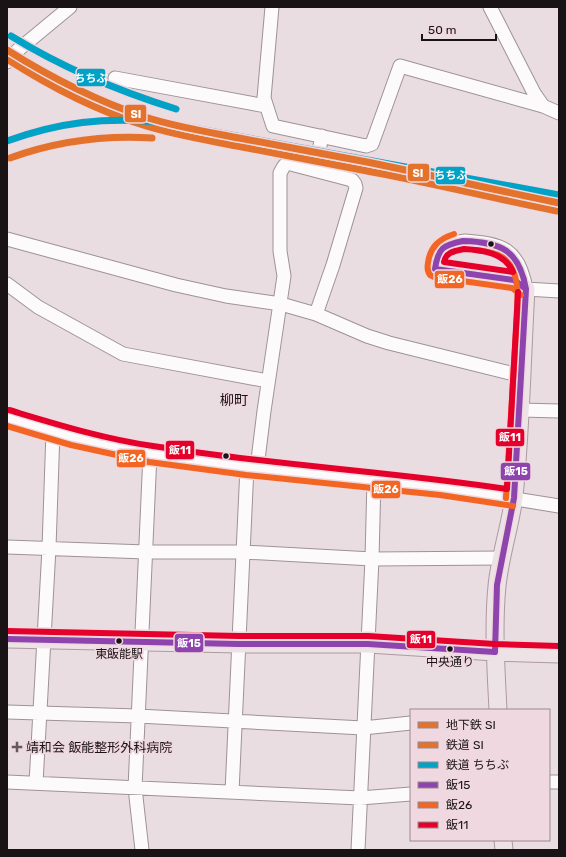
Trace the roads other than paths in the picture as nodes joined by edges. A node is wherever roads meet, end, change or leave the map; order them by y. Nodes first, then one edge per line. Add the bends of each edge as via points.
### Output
1 (70, 7) edge
2 (272, 7) edge
3 (490, 7) edge
4 (7, 62) edge
5 (115, 78) dead end
6 (266, 106) junction
7 (543, 106) junction
8 (559, 112) edge
9 (322, 136) junction
10 (315, 170) junction
11 (7, 238) edge
12 (7, 284) edge
13 (526, 289) junction
14 (559, 291) edge
15 (281, 304) junction
16 (316, 314) junction
17 (522, 376) junction
18 (268, 381) junction
19 (520, 410) junction
20 (559, 411) edge
21 (7, 418) edge
22 (53, 431) junction
23 (150, 454) junction
24 (252, 467) junction
25 (374, 479) junction
26 (514, 498) junction
27 (559, 506) edge
28 (7, 548) edge
29 (49, 548) junction
30 (146, 552) junction
31 (243, 552) junction
32 (502, 558) junction
33 (372, 559) junction
34 (7, 639) edge
35 (44, 640) junction
36 (141, 643) junction
37 (239, 644) junction
38 (368, 644) junction
39 (495, 652) junction
40 (559, 654) edge
41 (498, 709) edge
42 (7, 712) edge
43 (39, 713) junction
44 (138, 716) junction
45 (235, 721) junction
46 (410, 723) edge
47 (363, 728) junction
48 (7, 782) edge
49 (36, 783) junction
50 (135, 788) junction
51 (232, 792) junction
52 (410, 794) edge
53 (360, 798) junction
54 (142, 850) edge
55 (358, 850) edge

1 - 4 street
2 - 6 street via 264,98
3 - 7 street
5 - 6 street
6 - 9 street via 273,126
7 - 8 street
7 - 9 street via 400,66 372,144 366,146
9 - 10 street
10 - 15 street via 287,163 280,173 280,251 284,276
10 - 16 street via 352,180 356,188
11 - 15 street via 176,285
12 - 18 street via 38,307 123,354
13 - 13 street via 514,280 436,269 438,254 447,245 457,242 504,248 515,258
13 - 14 street
13 - 17 main road
15 - 16 street
15 - 18 street
16 - 17 street via 389,343
17 - 19 main road
18 - 24 street
19 - 20 street
19 - 26 main road
21 - 22 street
22 - 23 street
22 - 29 street
23 - 24 street
23 - 30 street
24 - 25 street
24 - 31 street
25 - 26 street
25 - 33 street
26 - 27 street
26 - 32 main road
28 - 29 street
29 - 30 street
29 - 35 street
30 - 31 street
30 - 36 street
31 - 33 street
31 - 37 street
32 - 33 street
32 - 39 main road via 497,585
33 - 38 street
34 - 35 main road
35 - 36 main road
35 - 43 street
36 - 37 main road
36 - 44 street
37 - 38 main road
37 - 45 street
38 - 39 main road
38 - 47 street
39 - 40 main road
39 - 41 main road
42 - 43 street
43 - 44 street
43 - 49 street
44 - 45 street
44 - 50 street
45 - 47 street
45 - 51 street
46 - 47 street
47 - 53 street
48 - 49 street
49 - 50 street
50 - 51 street
50 - 54 street
51 - 53 street
52 - 53 street
53 - 55 street

